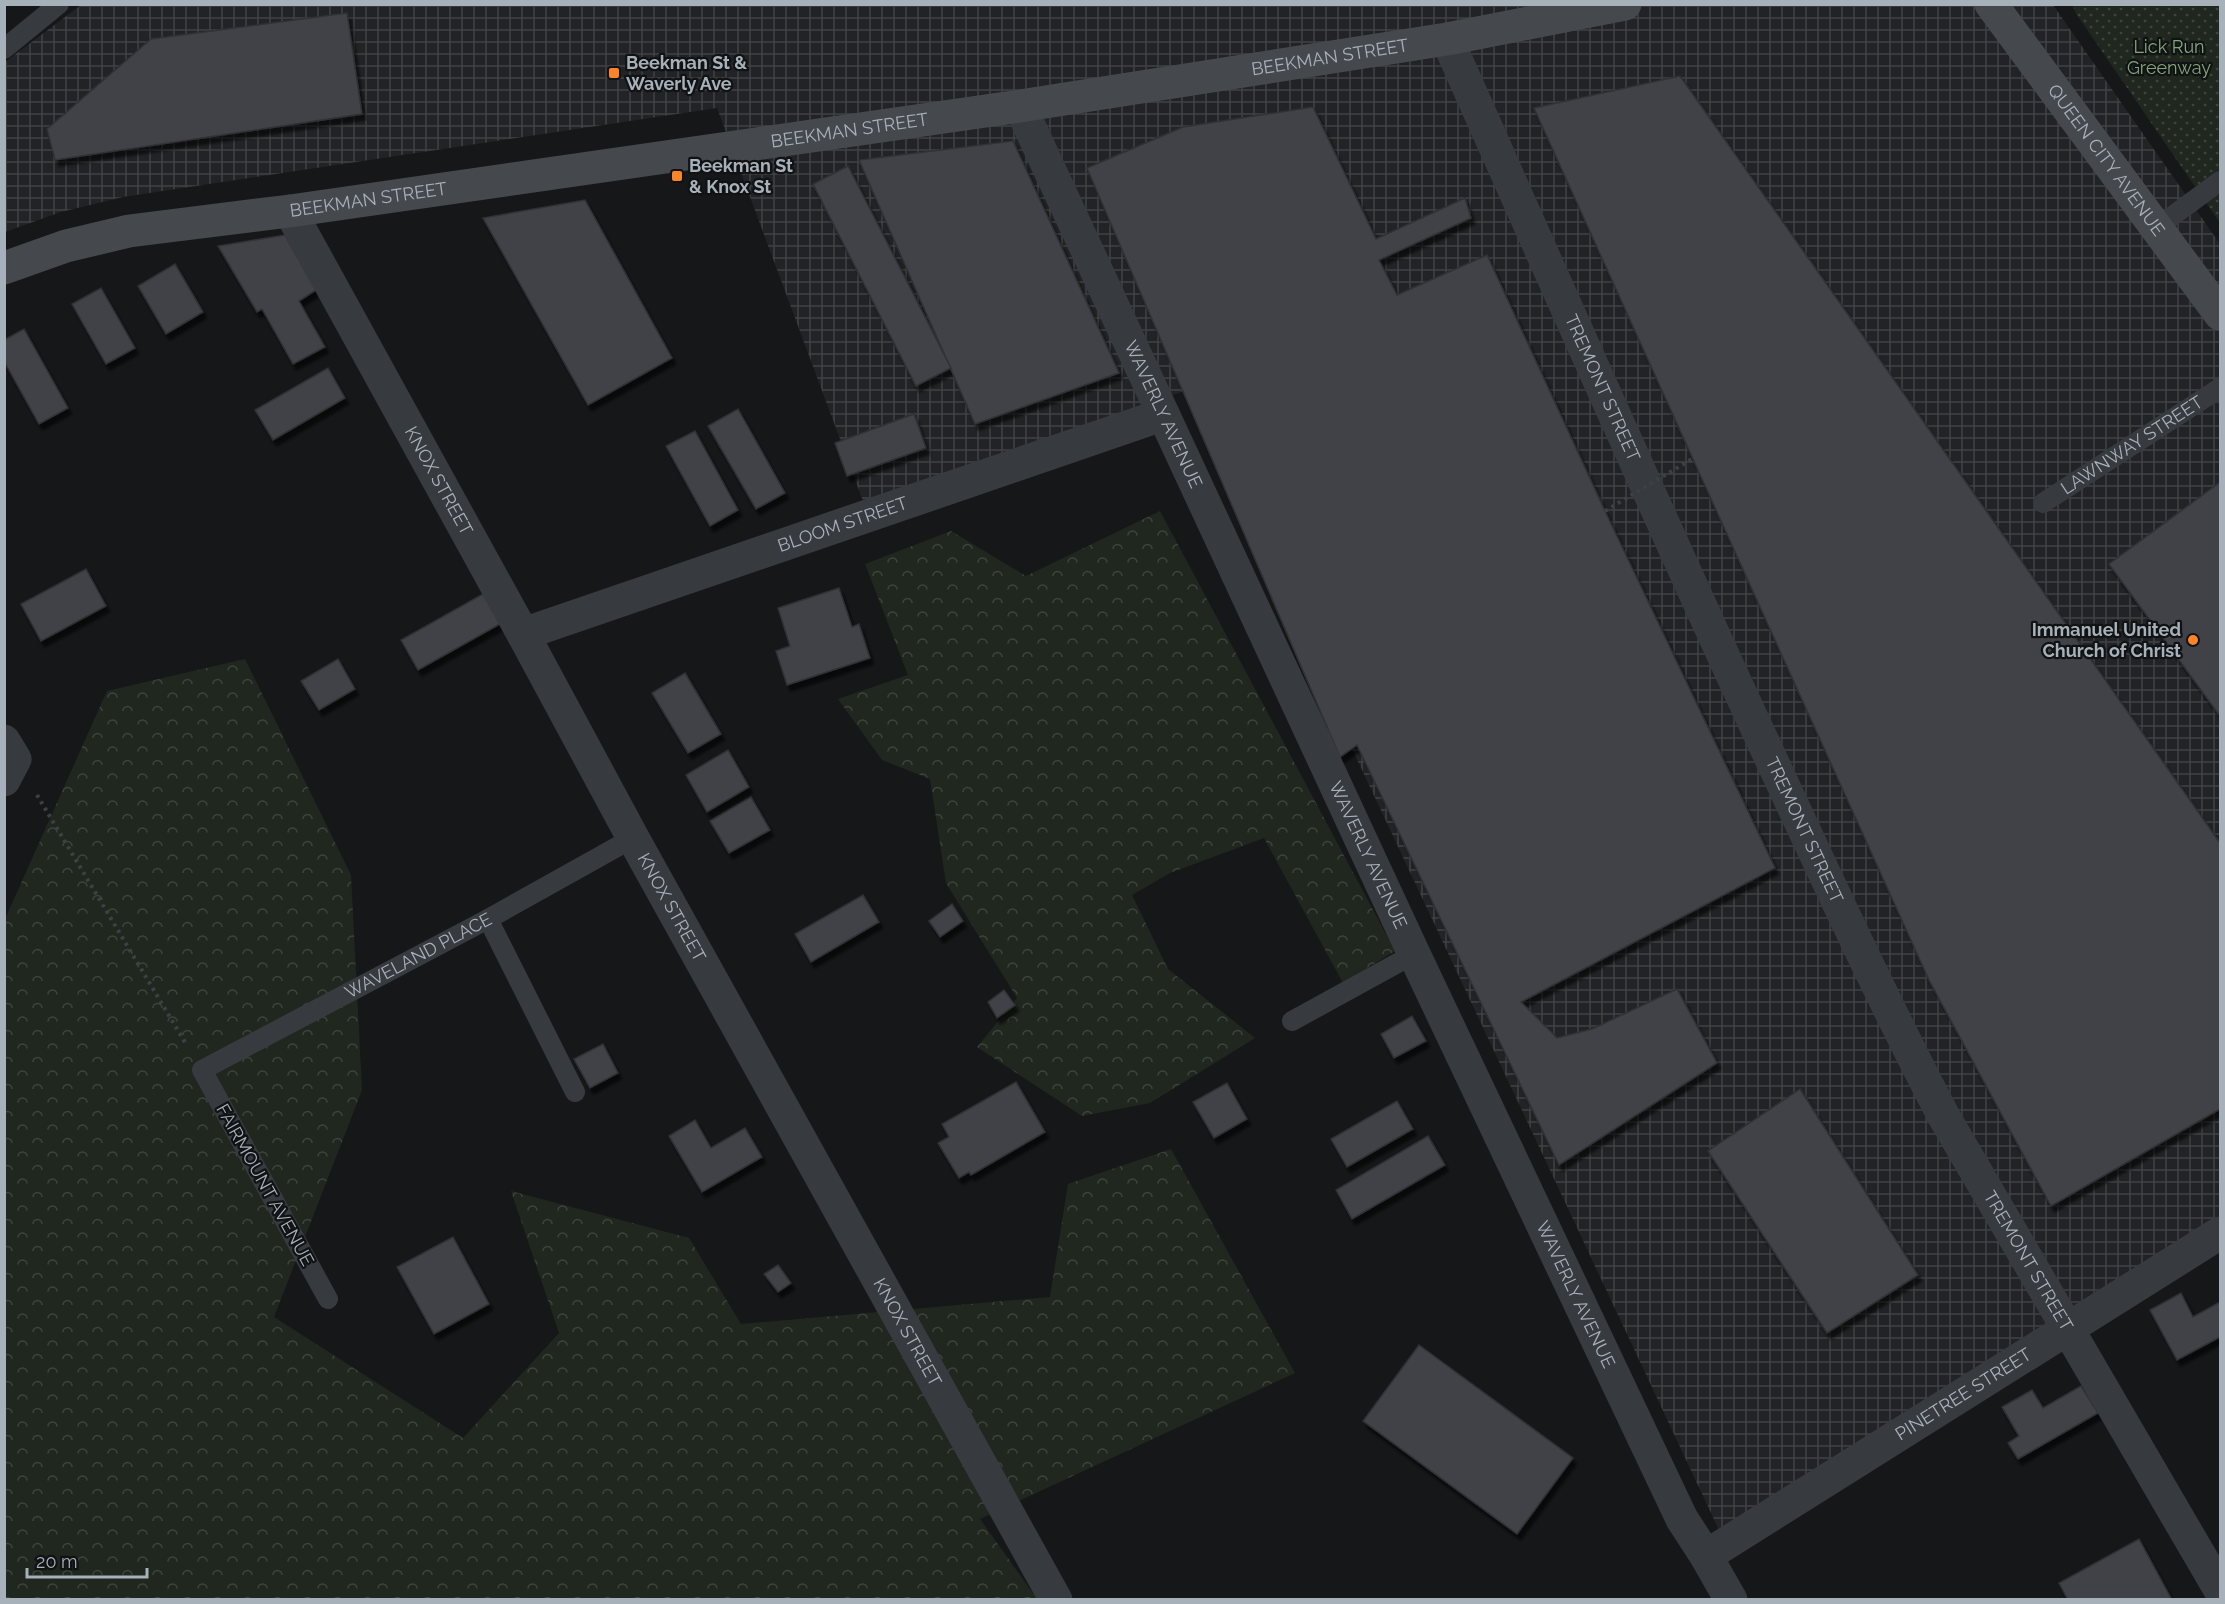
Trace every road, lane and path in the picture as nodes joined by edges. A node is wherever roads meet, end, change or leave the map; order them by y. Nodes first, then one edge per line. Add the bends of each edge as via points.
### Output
1 (58, 4) edge
2 (1625, 4) edge
3 (1991, 4) edge
4 (1447, 39) junction
5 (4, 49) edge
6 (1020, 106) junction
7 (2220, 181) edge
8 (290, 211) junction
9 (2156, 228) junction
10 (4, 268) edge
11 (2220, 315) edge
12 (2220, 388) edge
13 (1162, 415) junction
14 (1692, 459) dead end
15 (2043, 503) dead end
16 (1605, 511) dead end
17 (523, 634) junction
18 (8, 760) edge
19 (633, 838) junction
20 (488, 919) junction
21 (1414, 954) junction
22 (1292, 1021) dead end
23 (202, 1070) junction
24 (575, 1092) dead end
25 (2220, 1233) edge
26 (328, 1299) dead end
27 (2069, 1328) junction
28 (1706, 1556) junction
29 (2220, 1590) edge
30 (1056, 1599) edge
31 (1731, 1599) edge

1 - 5 lane
2 - 4 main road, BEEKMAN STREET
3 - 9 main road, QUEEN CITY AVENUE
4 - 6 main road, BEEKMAN STREET
4 - 27 street, TREMONT STREET via 1720,648 1898,1029 1943,1115
6 - 8 main road, BEEKMAN STREET
6 - 13 street, WAVERLY AVENUE
7 - 9 lane
8 - 10 main road, BEEKMAN STREET via 129,231 66,246
8 - 17 street, KNOX STREET
9 - 11 main road, QUEEN CITY AVENUE
12 - 15 lane, LAWNWAY STREET
13 - 17 street, BLOOM STREET
13 - 21 street, WAVERLY AVENUE
14 - 16 path, bridge
17 - 19 street, KNOX STREET
18 - 23 path
19 - 20 lane, WAVELAND PLACE
19 - 30 street, KNOX STREET
20 - 23 lane, WAVELAND PLACE
20 - 24 lane
21 - 22 lane
21 - 28 street, WAVERLY AVENUE via 1682,1519
23 - 26 lane, FAIRMOUNT AVENUE
25 - 27 street, PINETREE STREET
27 - 28 street, PINETREE STREET
27 - 29 street, TREMONT STREET
28 - 31 street, WAVERLY AVENUE

